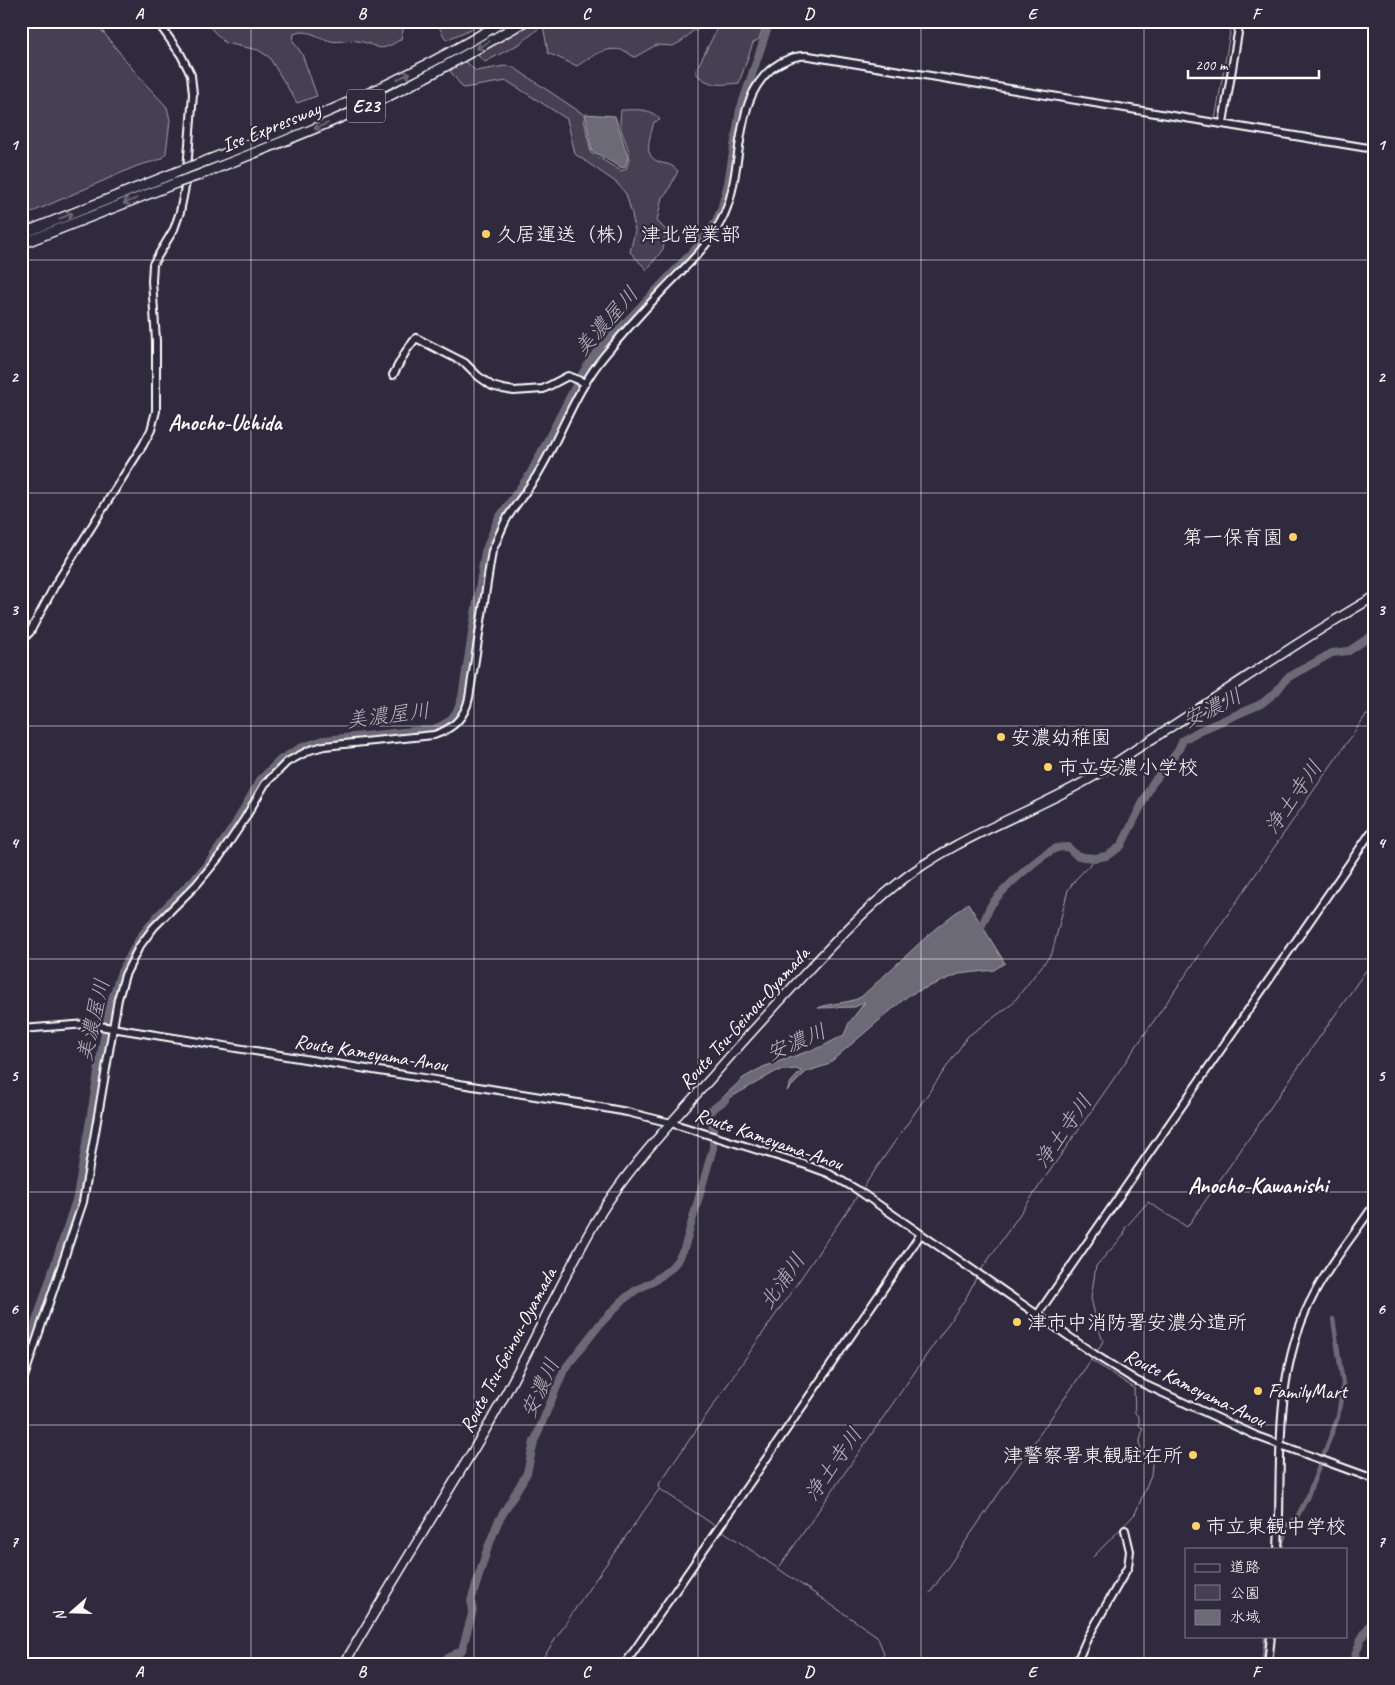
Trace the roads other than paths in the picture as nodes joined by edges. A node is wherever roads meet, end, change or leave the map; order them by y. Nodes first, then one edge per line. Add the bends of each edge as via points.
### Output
1 (157, 21) edge
2 (504, 21) edge
3 (525, 21) edge
4 (1240, 21) edge
5 (1223, 123) junction
6 (1374, 149) edge
7 (21, 234) edge
8 (21, 244) edge
9 (393, 375) dead end
10 (584, 382) junction
11 (1374, 597) edge
12 (21, 641) edge
13 (1374, 828) edge
14 (111, 1028) junction
15 (21, 1029) edge
16 (671, 1123) junction
17 (1374, 1205) edge
18 (921, 1234) junction
19 (1038, 1314) junction
20 (21, 1386) edge
21 (1280, 1446) junction
22 (1374, 1479) edge
23 (1125, 1530) dead end
24 (1278, 1548) edge
25 (1270, 1638) edge
26 (344, 1664) edge
27 (625, 1664) edge
28 (1076, 1664) edge
29 (1268, 1664) edge

1 - 12 street via 181,55 191,75 194,94 180,212 174,229 153,264 156,411 143,445 55,584 30,632
7 -> 2 highway, Ise Expressway / E23, bridge via 376,90
3 -> 8 highway, Ise Expressway / E23, bridge via 380,100
4 - 5 street
5 - 6 street
5 - 10 street via 809,56 785,60 764,75 757,85 742,129 728,210 710,240
9 - 10 street via 416,338 465,363 492,386 503,389 543,389 564,377
10 - 14 street via 541,470 507,519 492,551 469,698 462,716 448,729 434,735 317,747 296,756 279,769 265,784 220,856 139,947 122,984
11 - 16 main road, Route Tsu-Geinou-Oyamada via 1091,778 956,845 900,881 818,959
13 - 19 street
14 - 15 street, Route Kameyama-Anou via 80,1024
14 - 16 street, Route Kameyama-Anou via 572,1102
14 - 20 street via 82,1202
16 - 18 street, Route Kameyama-Anou via 828,1173
16 - 26 main road, Route Tsu-Geinou-Oyamada via 594,1222 515,1378
17 - 21 street via 1323,1279 1302,1320 1287,1368
18 - 19 street, Route Kameyama-Anou
18 - 27 street
19 - 21 street, Route Kameyama-Anou via 1143,1384
21 - 22 street, Route Kameyama-Anou
21 - 24 street
23 - 28 street via 1130,1551 1128,1567
25 - 29 street

